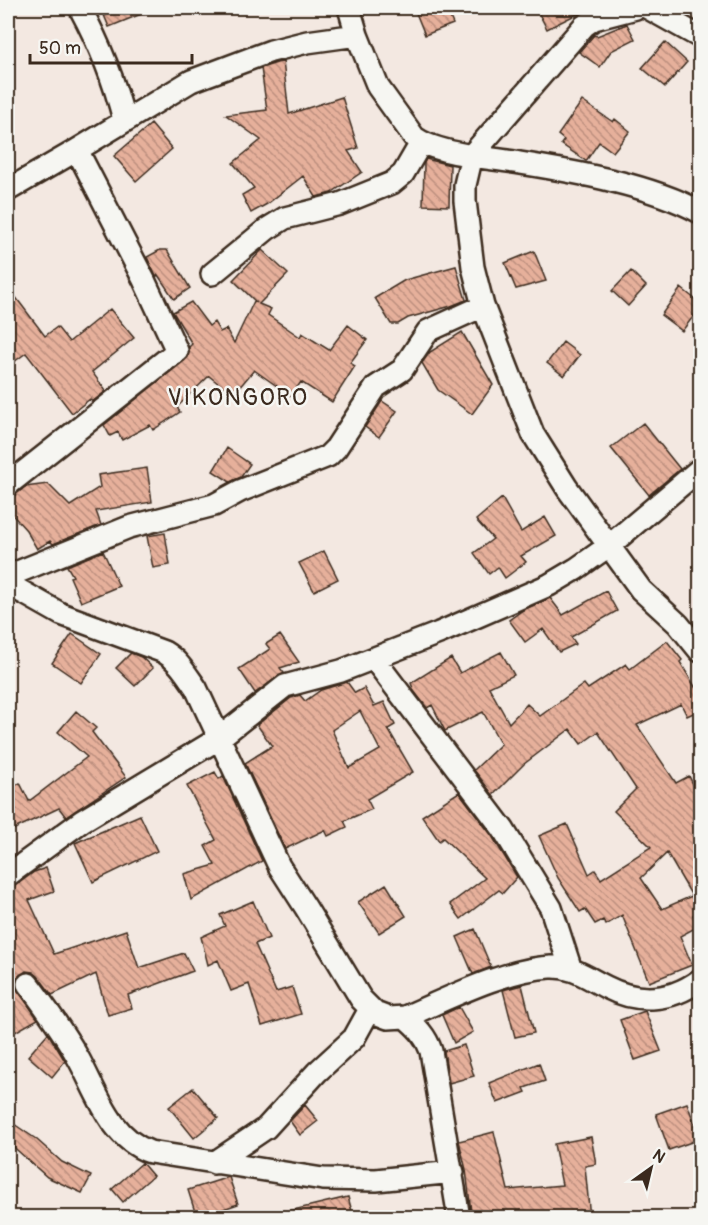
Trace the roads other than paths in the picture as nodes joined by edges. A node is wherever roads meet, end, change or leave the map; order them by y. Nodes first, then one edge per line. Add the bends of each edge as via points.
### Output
1 (80, 8) edge
2 (349, 8) edge
3 (636, 8) edge
4 (648, 8) edge
5 (357, 35) junction
6 (700, 37) edge
7 (124, 120) junction
8 (421, 143) junction
9 (77, 150) junction
10 (472, 155) junction
11 (8, 190) edge
12 (700, 212) edge
13 (212, 274) dead end
14 (483, 306) junction
15 (700, 470) edge
16 (10, 483) dead end
17 (610, 545) junction
18 (8, 576) edge
19 (8, 584) edge
20 (700, 651) edge
21 (374, 658) junction
22 (218, 739) junction
23 (8, 875) edge
24 (571, 970) junction
25 (700, 980) edge
26 (28, 984) dead end
27 (370, 1009) junction
28 (405, 1017) junction
29 (214, 1163) junction
30 (453, 1172) junction
31 (459, 1218) edge

1 - 7 street via 116,86
2 - 5 street
3 - 10 street via 594,19 584,26
4 - 6 street
5 - 7 street via 271,51 190,81
5 - 8 street via 378,87
7 - 9 street
8 - 10 street
8 - 13 street via 403,174 392,183 340,204 285,218
9 - 11 street
9 - 16 street via 177,351
10 - 12 street via 570,171 680,201
10 - 14 street via 465,185 466,215
14 - 17 street via 533,435
14 - 18 street via 428,331 402,370 376,387 328,456 214,505 129,527
15 - 17 street
17 - 20 street via 641,590
17 - 21 street via 549,585
19 - 22 street via 61,614 174,658 196,688
21 - 22 street via 285,686
21 - 24 street via 502,829 551,908
22 - 23 street via 82,821
22 - 27 street via 279,866
24 - 25 street via 629,997 651,999
24 - 28 street via 554,967 516,972
26 - 29 street via 78,1057 107,1116 130,1142 150,1152
27 - 28 street via 388,1018
27 - 29 street via 354,1038 266,1128
28 - 30 street via 428,1041
29 - 30 street via 323,1179 376,1180
30 - 31 street

